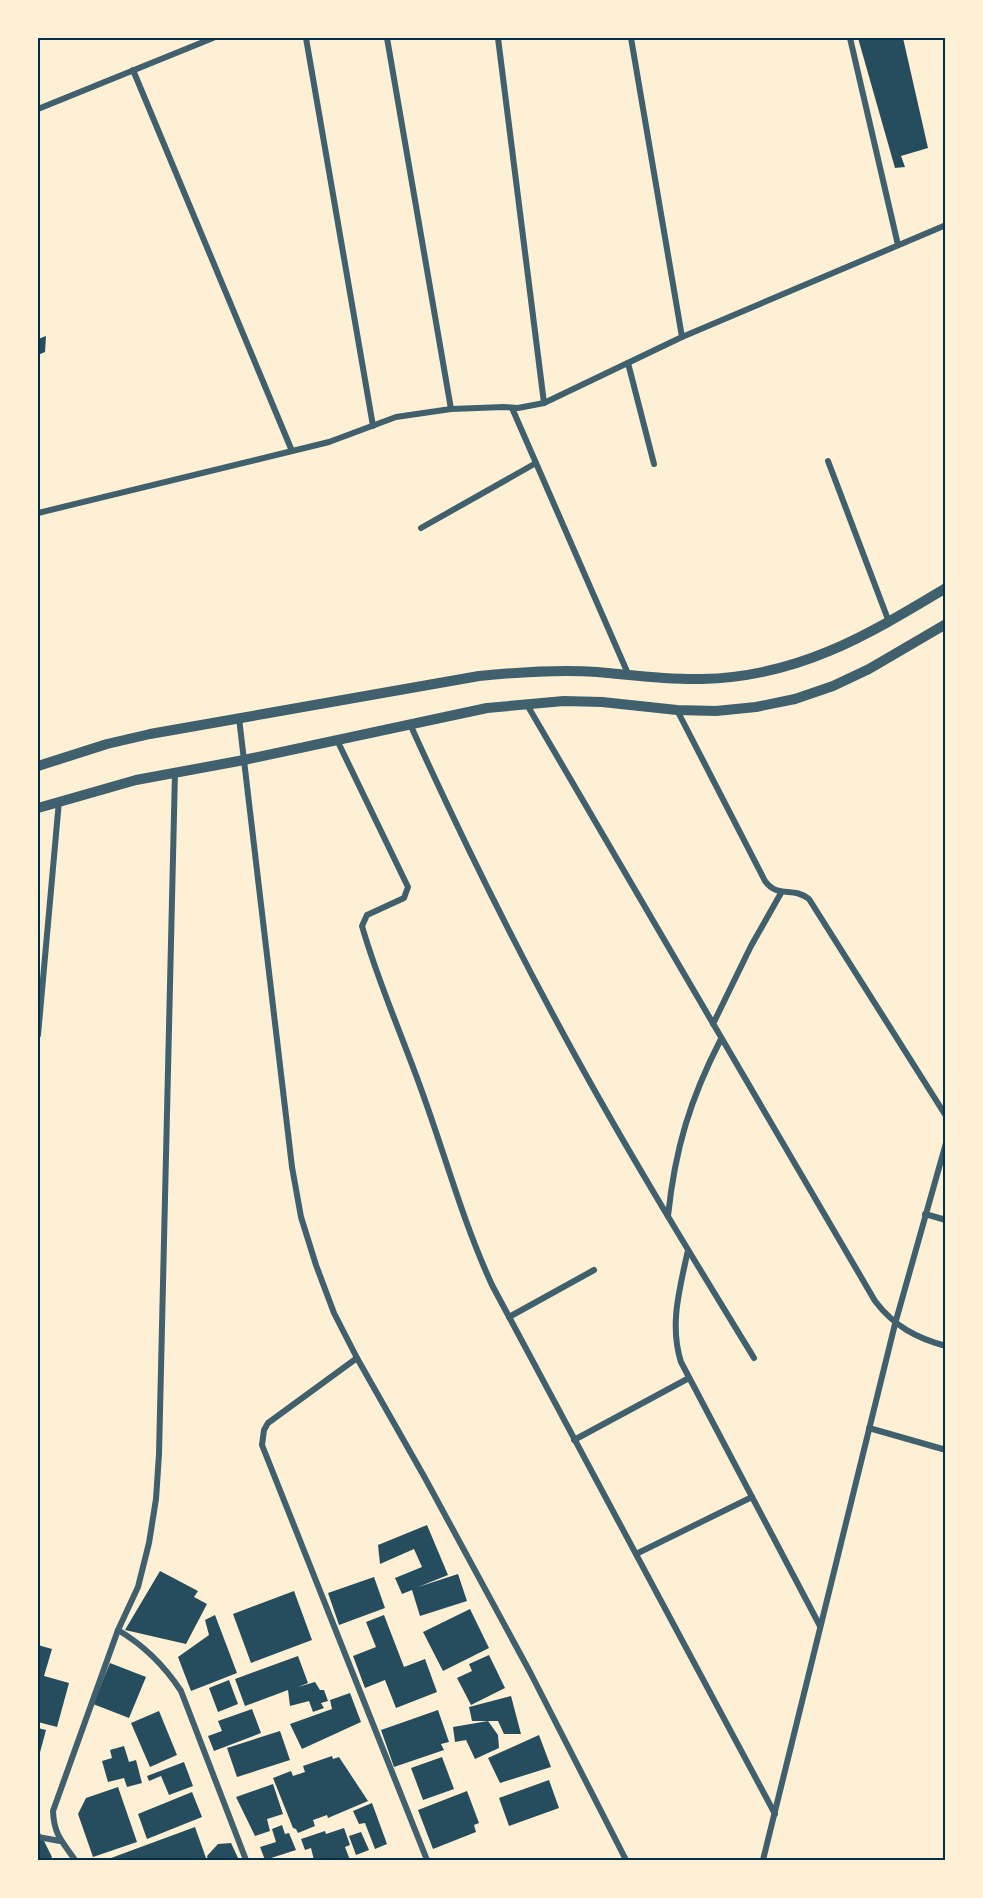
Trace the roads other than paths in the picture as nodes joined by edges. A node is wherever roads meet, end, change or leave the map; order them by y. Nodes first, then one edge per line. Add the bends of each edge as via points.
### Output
1 (213, 38) edge
2 (306, 38) edge
3 (387, 38) edge
4 (498, 38) edge
5 (631, 38) edge
6 (850, 38) edge
7 (133, 70) junction
8 (38, 109) edge
9 (945, 225) edge
10 (898, 245) junction
11 (681, 337) junction
12 (628, 363) junction
13 (544, 403) junction
14 (512, 408) junction
15 (451, 409) junction
16 (373, 426) junction
17 (292, 451) junction
18 (828, 460) dead end
19 (536, 463) junction
20 (654, 464) dead end
21 (38, 513) edge
22 (421, 528) dead end
23 (945, 588) edge
24 (890, 622) junction
25 (945, 624) edge
26 (629, 676) junction
27 (526, 703) junction
28 (677, 710) junction
29 (239, 718) junction
30 (410, 724) junction
31 (337, 740) junction
32 (244, 760) junction
33 (38, 766) edge
34 (175, 771) junction
35 (59, 800) junction
36 (38, 808) edge
37 (781, 893) junction
38 (712, 1024) junction
39 (38, 1035) edge
40 (721, 1039) junction
41 (945, 1116) edge
42 (945, 1143) edge
43 (925, 1214) junction
44 (668, 1217) junction
45 (945, 1220) edge
46 (688, 1250) junction
47 (594, 1270) dead end
48 (509, 1317) junction
49 (895, 1324) junction
50 (945, 1346) edge
51 (357, 1358) junction
52 (754, 1358) dead end
53 (689, 1378) junction
54 (869, 1428) junction
55 (574, 1440) junction
56 (945, 1450) edge
57 (752, 1497) junction
58 (636, 1554) junction
59 (820, 1627) junction
60 (118, 1630) junction
61 (774, 1814) junction
62 (38, 1838) edge
63 (60, 1841) junction
64 (75, 1860) edge
65 (246, 1860) edge
66 (427, 1860) edge
67 (626, 1860) edge
68 (763, 1860) edge

1 - 7 street
2 - 16 street
3 - 15 street
4 - 13 street
5 - 11 street
6 - 10 street
7 - 8 street
7 - 17 street
9 - 10 street
10 - 11 street
11 - 12 street
12 - 13 street
12 - 20 street
13 - 14 street
14 - 15 street
14 - 19 street
15 - 16 street via 396,417
16 - 17 street
17 - 21 street
18 - 24 street
19 - 22 street
19 - 26 street
23 - 24 street
24 - 26 street via 831,651 768,670 703,679
25 - 28 street via 869,669 795,699 716,711
26 - 29 street via 559,670 519,672
27 - 28 street via 602,702
27 - 30 street
27 - 38 street
28 - 37 street via 765,881
29 - 32 street
29 - 33 street via 107,744
30 - 31 street
30 - 44 street via 532,977
31 - 32 street
31 - 48 street via 408,886 404,898 363,920 364,931 463,1217
32 - 34 street
32 - 51 street via 292,1167 315,1265
34 - 35 street
34 - 60 street via 159,1454 149,1543 138,1587
35 - 36 street
35 - 39 street
37 - 38 street
37 - 41 street via 798,893 809,899
38 - 40 street
40 - 44 street via 704,1072 682,1134
40 - 49 street via 867,1288
42 - 43 street
43 - 45 street
43 - 49 street
44 - 46 street
46 - 52 street
46 - 53 street via 674,1327 675,1345
47 - 48 street
48 - 55 street
49 - 50 street via 910,1334
49 - 54 street
51 - 66 street via 268,1424 262,1445
51 - 67 street via 489,1594
53 - 55 street
53 - 57 street
54 - 56 street
54 - 59 street
55 - 58 street
57 - 58 street
57 - 59 street
58 - 61 street
59 - 61 street
60 - 63 street via 53,1811
60 - 65 street via 153,1655 181,1691
61 - 68 street
62 - 63 street
63 - 64 street

